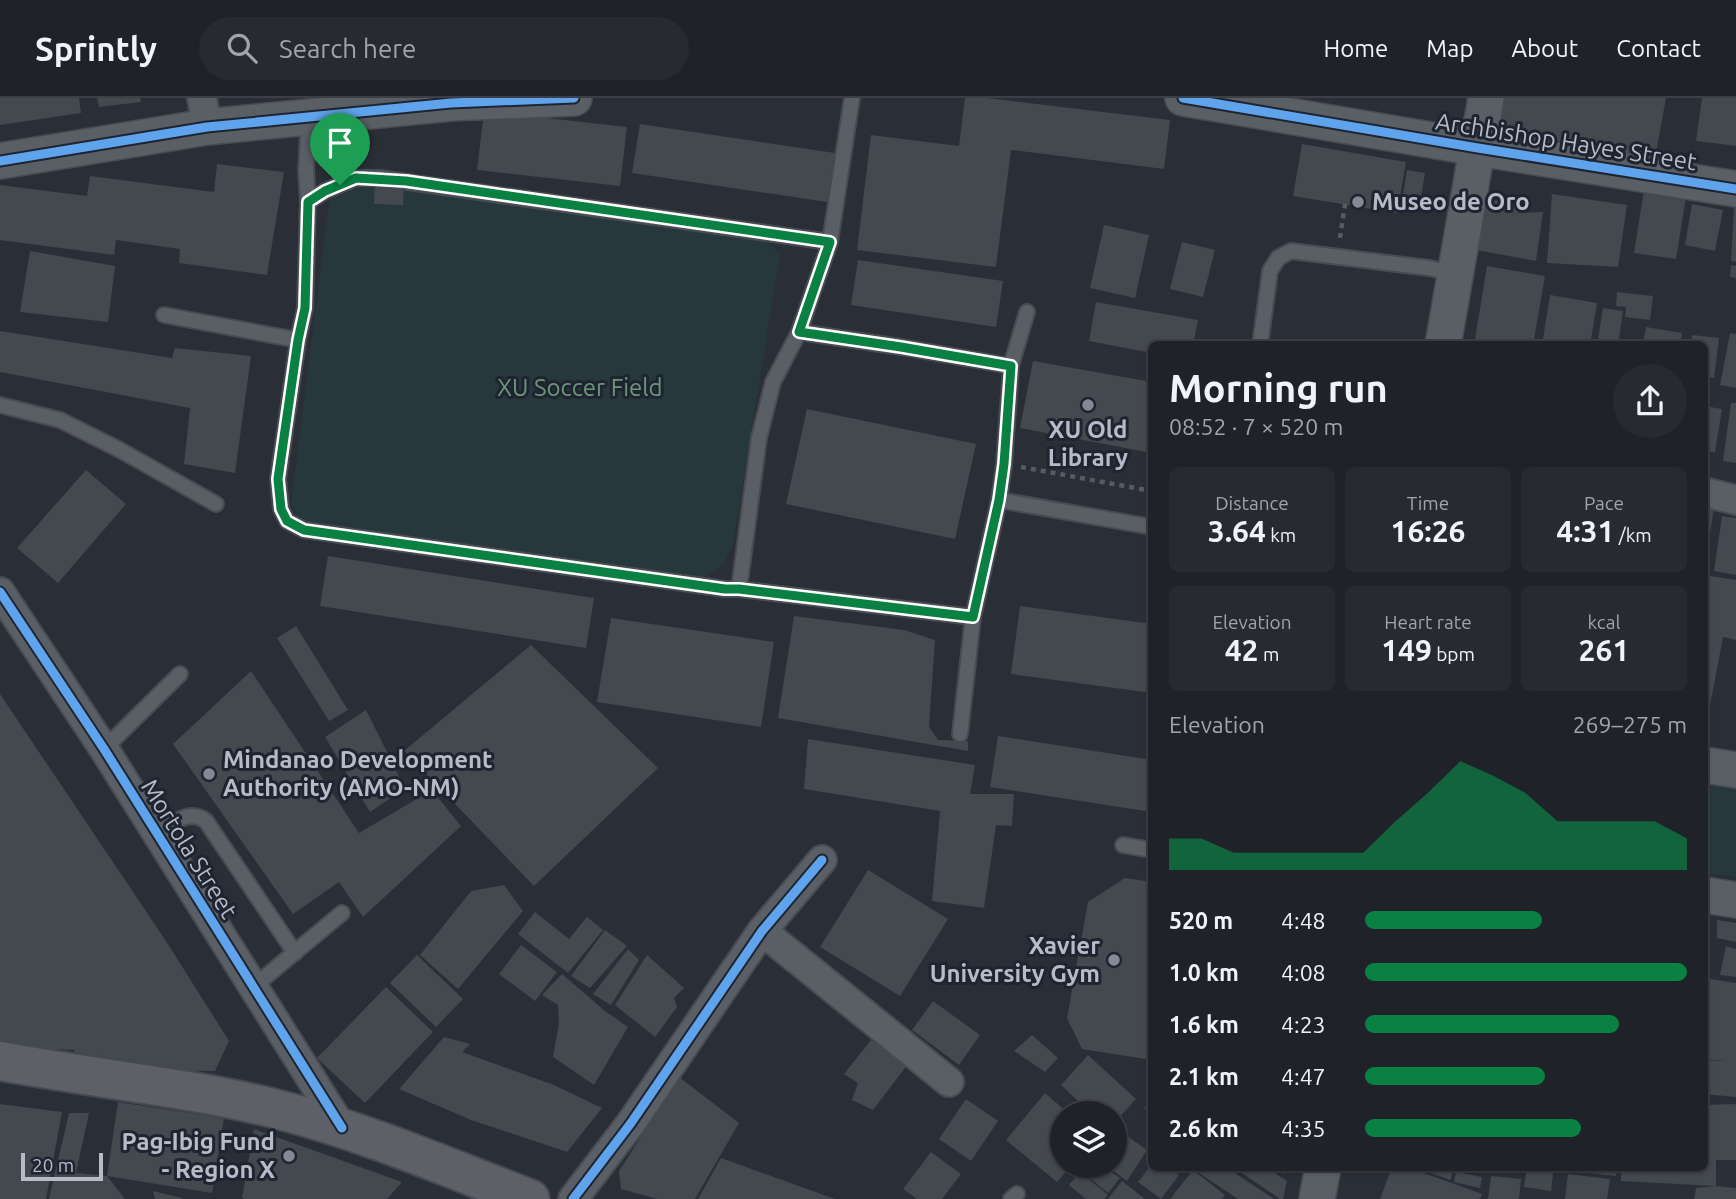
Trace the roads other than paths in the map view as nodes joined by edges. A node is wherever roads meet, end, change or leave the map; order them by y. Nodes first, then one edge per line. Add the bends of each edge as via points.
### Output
1 (574, 98) edge
2 (852, 98) edge
3 (1183, 98) edge
4 (1486, 98) edge
5 (205, 113) edge
6 (309, 118) junction
7 (1478, 148) junction
8 (0, 161) edge
9 (1736, 189) edge
10 (308, 202) junction
11 (830, 242) junction
12 (1455, 274) junction
13 (1027, 312) dead end
14 (164, 315) dead end
15 (799, 332) junction
16 (298, 340) junction
17 (1261, 341) edge
18 (1444, 341) edge
19 (1011, 366) junction
20 (0, 405) edge
21 (1708, 493) edge
22 (999, 500) junction
23 (1736, 500) edge
24 (216, 504) dead end
25 (1148, 526) edge
26 (739, 589) junction
27 (0, 592) edge
28 (973, 617) junction
29 (180, 674) dead end
30 (960, 734) dead end
31 (104, 749) junction
32 (1708, 766) edge
33 (1736, 770) edge
34 (156, 833) junction
35 (1123, 845) dead end
36 (1148, 849) edge
37 (822, 860) dead end
38 (1708, 896) edge
39 (1736, 900) edge
40 (342, 913) dead end
41 (762, 931) junction
42 (295, 953) junction
43 (252, 988) junction
44 (0, 1061) edge
45 (949, 1082) dead end
46 (342, 1128) junction
47 (1322, 1171) edge
48 (530, 1199) edge
49 (573, 1199) edge
50 (1317, 1199) edge

1 - 6 street via 451,103
2 - 11 lane
3 - 7 street, Archbishop Hayes Street
4 - 7 street
5 - 6 street
5 - 8 street
6 - 10 lane
7 - 9 street, Archbishop Hayes Street
7 - 12 street
10 - 11 lane via 356,178 380,178
10 - 16 lane via 305,308
11 - 15 lane
12 - 17 lane via 1291,251 1278,258 1270,271
12 - 18 street
13 - 19 lane
14 - 16 lane
15 - 19 lane
15 - 26 lane via 773,382 762,427
16 - 26 lane via 278,479 287,521 304,530
19 - 22 lane
20 - 24 lane via 60,420
21 - 23 street
22 - 25 lane
22 - 28 lane
26 - 28 lane
27 - 31 street, Mortola Street
28 - 30 lane
29 - 31 lane
31 - 34 street, Mortola Street
32 - 33 street
34 - 42 lane via 192,814 206,821
34 - 43 street, Mortola Street
35 - 36 lane
37 - 41 street
38 - 39 street
40 - 42 lane
41 - 45 street
41 - 49 street via 631,1123
42 - 43 lane
43 - 46 street, Mortola Street
44 - 46 main road via 203,1093
46 - 48 main road
47 - 50 street

